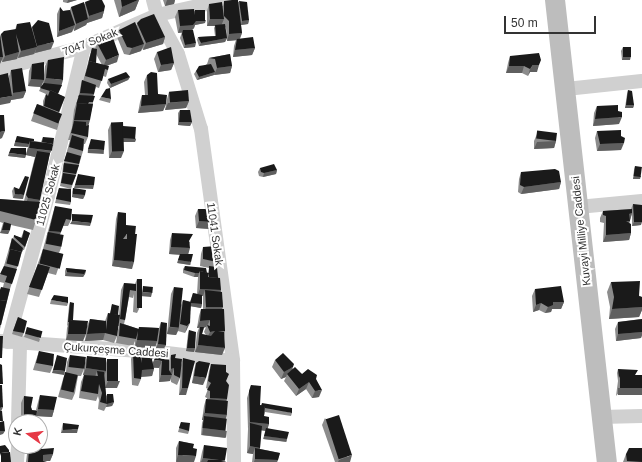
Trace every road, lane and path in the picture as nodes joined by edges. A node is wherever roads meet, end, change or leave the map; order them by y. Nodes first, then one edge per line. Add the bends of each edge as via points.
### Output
1 (153, 0) edge
2 (225, 0) edge
3 (556, 0) edge
4 (157, 14) junction
5 (84, 47) junction
6 (0, 69) edge
7 (642, 81) edge
8 (566, 89) junction
9 (642, 201) edge
10 (578, 207) junction
11 (9, 342) edge
12 (233, 361) junction
13 (17, 414) edge
14 (642, 416) edge
15 (601, 417) junction
16 (234, 462) edge
17 (607, 462) edge

1 - 4 street, 11041 Sokak
2 - 4 street, 7047 Sokak
3 - 8 main road, Kuvayi Milliye Caddesi
4 - 5 street, 7047 Sokak
4 - 12 street, 11041 Sokak via 178,54 201,129
5 - 6 street, 7047 Sokak
5 - 11 street, 11025 Sokak
7 - 8 street
8 - 10 main road, Kuvayi Milliye Caddesi
9 - 10 street
10 - 15 main road, Kuvayi Milliye Caddesi
11 - 12 street, Çukurçeşme Caddesi via 167,353
11 - 13 street, 11025 Sokak
12 - 16 street, 11041 Sokak
14 - 15 street
15 - 17 main road, Kuvayi Milliye Caddesi

